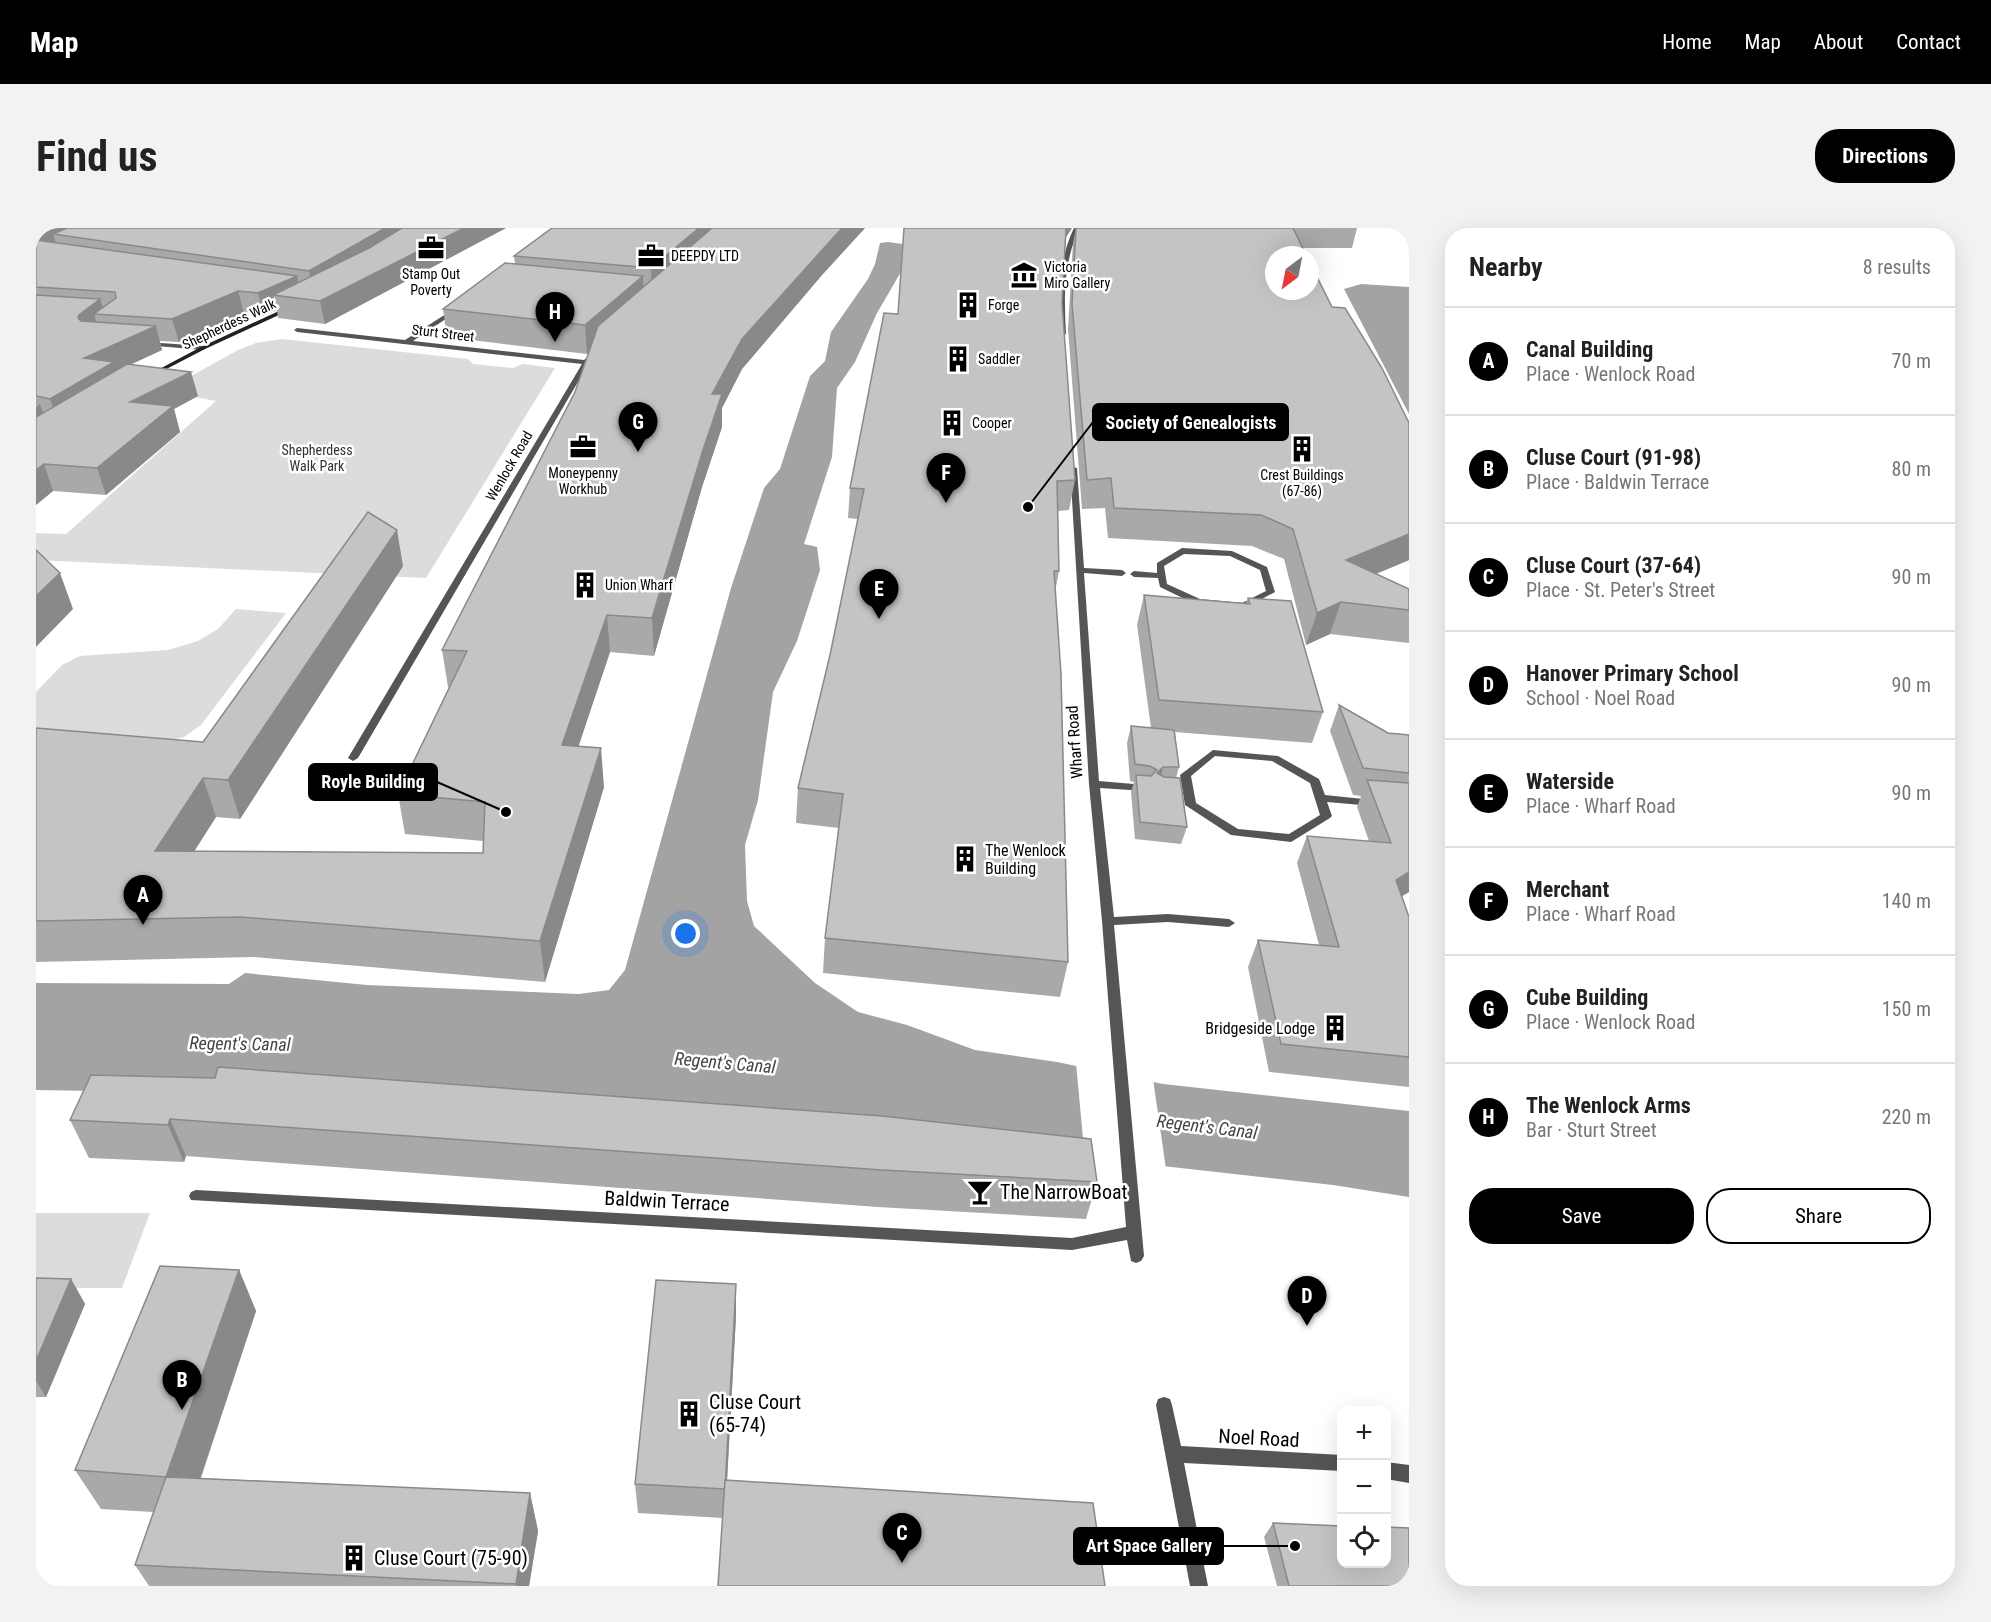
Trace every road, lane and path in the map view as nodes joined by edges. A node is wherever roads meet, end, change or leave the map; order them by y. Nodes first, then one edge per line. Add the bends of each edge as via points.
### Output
1 (1064, 228) edge
2 (1077, 229) edge
3 (298, 304) edge
4 (465, 304) edge
5 (297, 330) edge
6 (1064, 340) edge
7 (408, 341) junction
8 (144, 344) edge
9 (601, 347) edge
10 (203, 348) junction
11 (586, 362) junction
12 (145, 378) edge
13 (1072, 462) edge
14 (1080, 570) junction
15 (1122, 573) dead end
16 (1134, 574) dead end
17 (1161, 576) junction
18 (353, 758) dead end
19 (1094, 784) junction
20 (1145, 788) edge
21 (1320, 798) junction
22 (1387, 804) edge
23 (1108, 921) junction
24 (1229, 923) dead end
25 (196, 1196) dead end
26 (1134, 1232) junction
27 (1136, 1256) dead end
28 (1164, 1405) dead end
29 (1174, 1454) junction
30 (1337, 1463) edge
31 (1391, 1471) edge
32 (1409, 1474) edge
33 (1199, 1586) edge

1 - 2 street
2 - 6 street via 1068,242
3 - 10 main road, Shepherdess Walk
4 - 7 street
5 - 7 street, Sturt Street
7 - 11 street, Sturt Street
8 - 10 street
9 - 11 street, Wenlock Road
10 - 12 main road, Shepherdess Walk
11 - 18 street, Wenlock Road
13 - 14 street, Wharf Road
14 - 15 street
14 - 19 street, Wharf Road
16 - 17 street
17 - 17 street via 1163,585 1198,602 1243,606 1271,592 1264,569 1232,554 1182,551 1160,565
19 - 20 street
19 - 23 street, Wharf Road
21 - 21 street via 1326,816 1291,838 1235,832 1191,805 1183,791 1185,775 1213,753 1274,758 1315,781
21 - 22 street
23 - 24 street via 1168,918
23 - 26 street, Wharf Road
25 - 26 street, Baldwin Terrace via 1072,1244
26 - 27 street, Wharf Road
28 - 29 street
29 - 30 street, Noel Road
29 - 33 street
31 - 32 street

